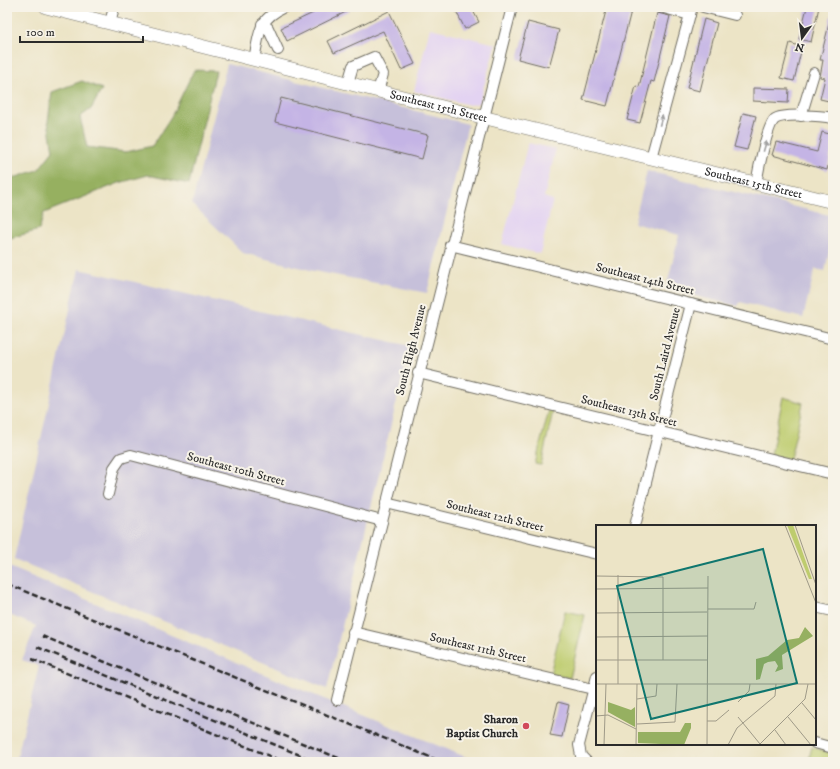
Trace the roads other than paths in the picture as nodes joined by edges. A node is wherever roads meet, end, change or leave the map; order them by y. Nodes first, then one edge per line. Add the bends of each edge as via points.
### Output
1 (46, 7) edge
2 (114, 7) edge
3 (284, 7) edge
4 (512, 7) edge
5 (660, 7) edge
6 (703, 7) edge
7 (691, 11) edge
8 (735, 15) dead end
9 (110, 23) junction
10 (262, 24) junction
11 (278, 50) dead end
12 (254, 59) junction
13 (814, 73) dead end
14 (348, 83) junction
15 (378, 91) junction
16 (802, 116) junction
17 (482, 117) junction
18 (833, 118) edge
19 (651, 158) junction
20 (756, 184) junction
21 (833, 202) edge
22 (450, 245) junction
23 (691, 304) junction
24 (833, 339) edge
25 (418, 373) junction
26 (658, 432) junction
27 (833, 474) edge
28 (108, 494) dead end
29 (386, 503) junction
30 (382, 521) junction
31 (635, 525) edge
32 (596, 554) edge
33 (816, 607) edge
34 (833, 611) edge
35 (353, 632) junction
36 (595, 689) edge
37 (337, 700) dead end
38 (816, 743) edge
39 (833, 748) edge
40 (584, 759) edge

1 - 9 main road, Southeast 15th Street
2 - 9 street
3 - 10 street via 267,17
4 - 17 street, South High Avenue
5 - 7 street
6 - 8 street
19 -> 7 street
9 - 12 main road, Southeast 15th Street
10 - 11 street via 268,28
10 - 12 street
12 - 14 main road, Southeast 15th Street
13 - 16 street
14 - 15 main road, Southeast 15th Street
14 - 15 street via 353,66 374,57 383,74
15 - 17 main road, Southeast 15th Street
16 - 18 street
20 -> 16 street via 773,121 783,116
17 - 19 main road, Southeast 15th Street
17 - 22 street, South High Avenue
19 - 20 main road, Southeast 15th Street
20 - 21 main road, Southeast 15th Street
22 - 23 street, Southeast 14th Street
22 - 25 street, South High Avenue
23 - 24 street, Southeast 14th Street
23 - 26 street, South Laird Avenue
25 - 26 street, Southeast 13th Street
25 - 29 street, South High Avenue
26 - 27 street, Southeast 13th Street
26 - 31 street, South Laird Avenue
28 - 30 street, Southeast 10th Street via 114,468 121,458 131,455
29 - 30 street, South High Avenue
29 - 32 street, Southeast 12th Street
30 - 35 street, South High Avenue
33 - 34 street
35 - 36 street, Southeast 11th Street
35 - 37 street, South High Avenue
36 - 40 street via 579,745
38 - 39 street

